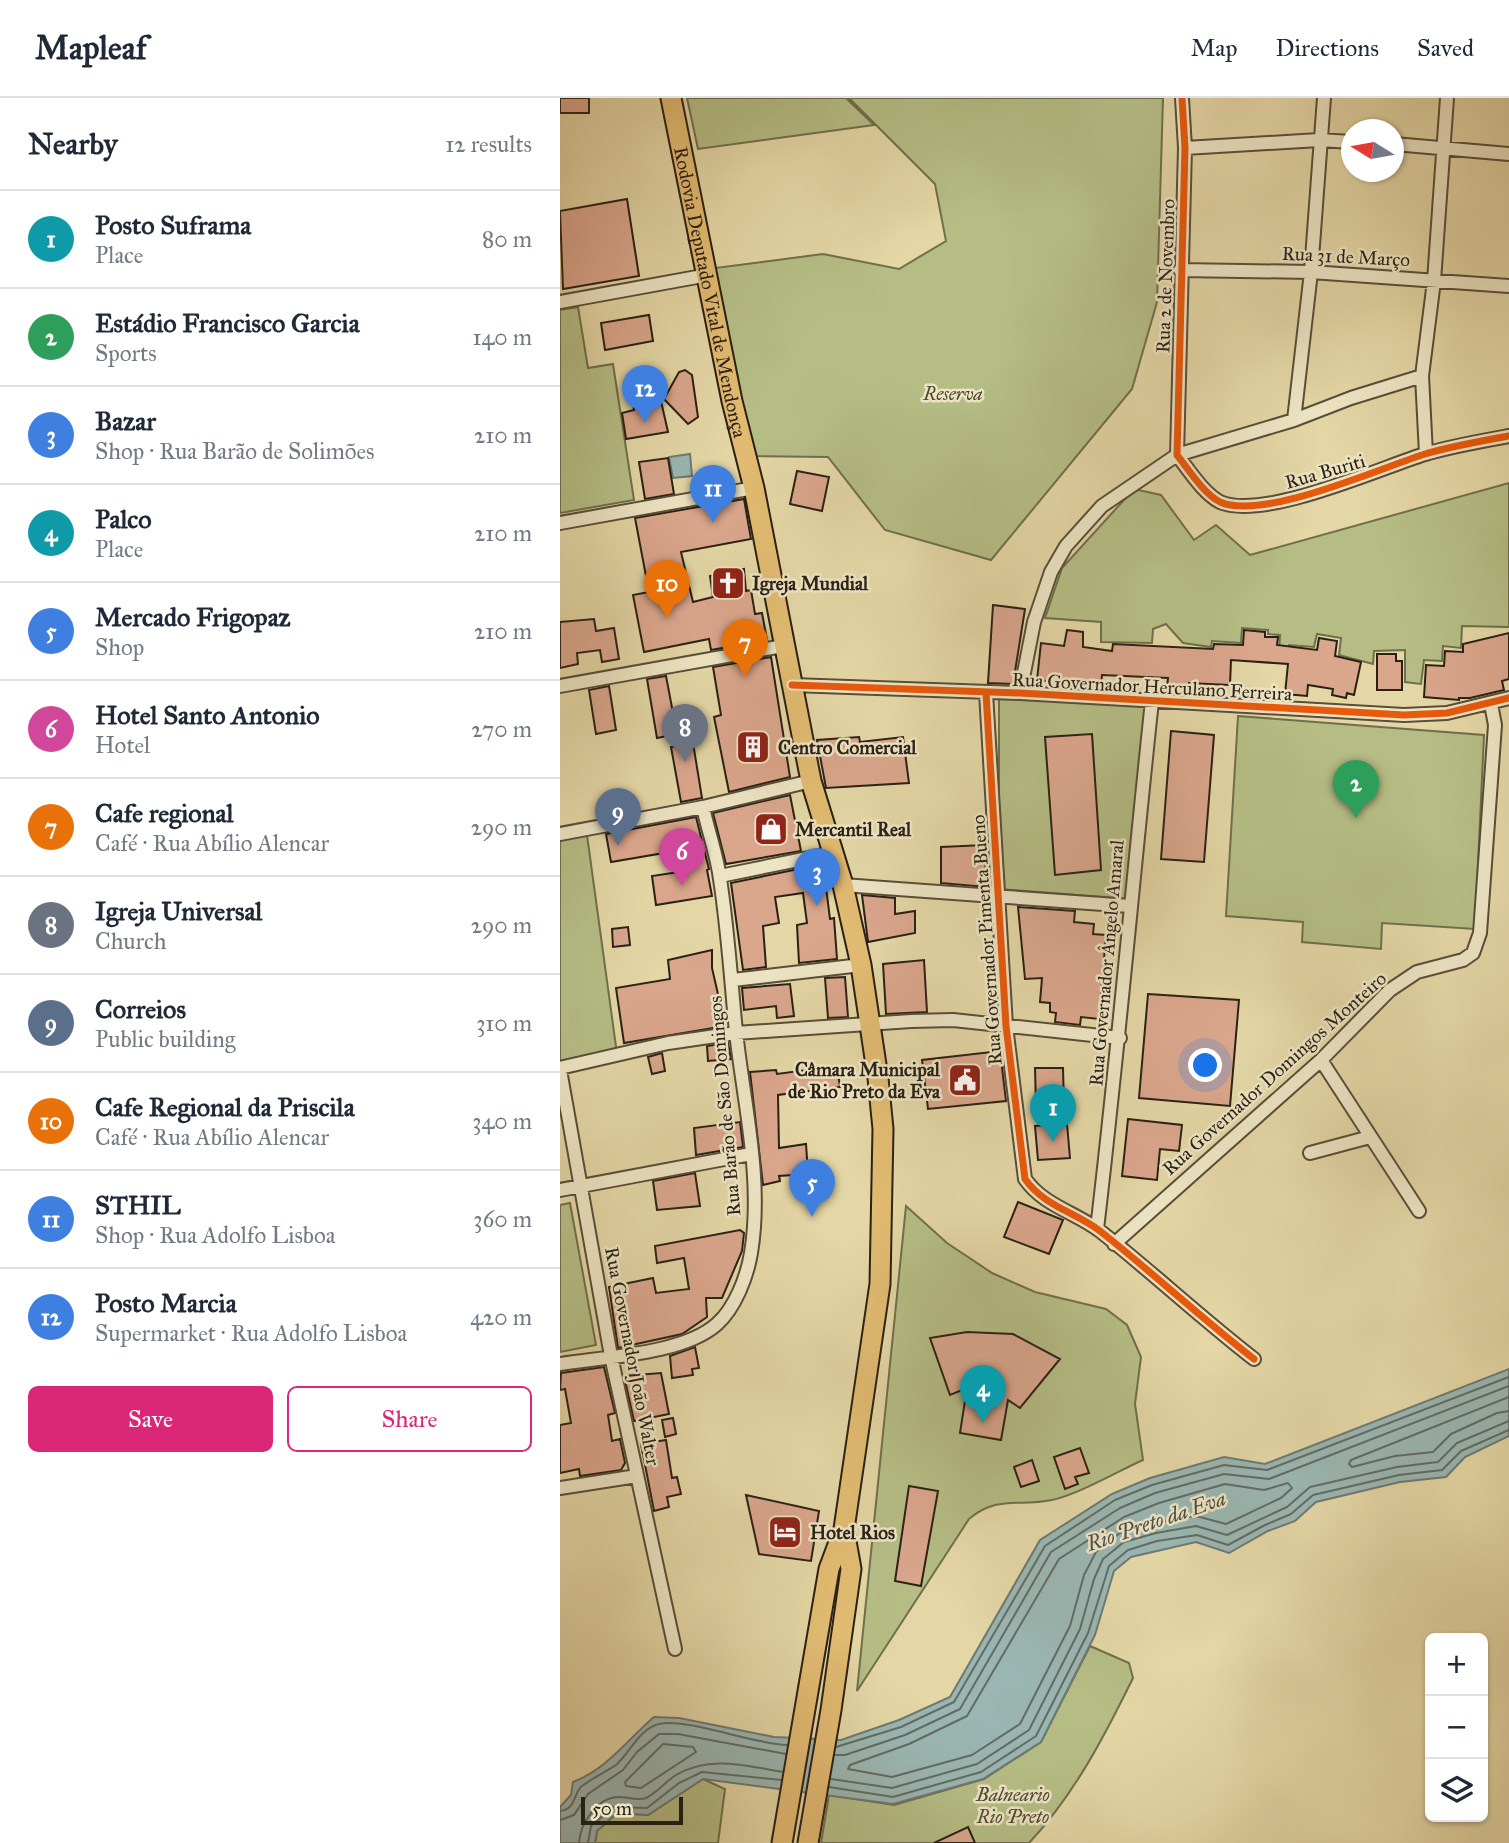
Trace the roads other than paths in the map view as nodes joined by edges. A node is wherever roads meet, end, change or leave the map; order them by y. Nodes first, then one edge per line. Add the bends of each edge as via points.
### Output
1 (671, 98) edge
2 (1182, 98) edge
3 (1324, 98) edge
4 (1447, 98) edge
5 (1319, 140) junction
6 (1341, 141) edge
7 (1404, 145) edge
8 (1443, 147) junction
9 (1185, 148) junction
10 (1509, 155) edge
11 (1180, 270) junction
12 (1311, 272) junction
13 (708, 275) junction
14 (1434, 281) junction
15 (1509, 286) edge
16 (560, 302) edge
17 (1422, 376) junction
18 (1294, 420) junction
19 (1504, 437) edge
20 (1426, 454) junction
21 (1177, 455) junction
22 (754, 488) junction
23 (560, 523) edge
24 (783, 646) junction
25 (792, 685) junction
26 (560, 686) edge
27 (986, 693) junction
28 (1020, 693) junction
29 (1509, 698) edge
30 (1152, 701) junction
31 (1491, 704) junction
32 (1495, 725) junction
33 (1509, 734) edge
34 (811, 781) junction
35 (703, 807) junction
36 (560, 834) edge
37 (833, 853) junction
38 (720, 876) junction
39 (843, 885) junction
40 (997, 896) junction
41 (1130, 906) junction
42 (862, 965) junction
43 (733, 980) junction
44 (869, 1025) junction
45 (1006, 1026) junction
46 (736, 1033) junction
47 (1120, 1038) junction
48 (1321, 1060) junction
49 (560, 1069) edge
50 (1370, 1137) junction
51 (1310, 1153) dead end
52 (751, 1154) junction
53 (582, 1186) junction
54 (560, 1190) edge
55 (1419, 1211) dead end
56 (1097, 1229) junction
57 (1114, 1244) junction
58 (611, 1356) junction
59 (1254, 1359) dead end
60 (560, 1364) edge
61 (638, 1476) junction
62 (560, 1488) edge
63 (844, 1529) junction
64 (675, 1649) dead end
65 (782, 1843) edge
66 (808, 1843) edge

1 - 13 main road, Rodovia Deputado Vital de Mendonça
2 - 9 street, Rua 2 de Novembro
3 - 5 street
4 - 8 street
5 - 6 street
5 - 9 street
5 - 12 street
7 - 8 street
8 - 10 street
8 - 14 street
9 - 11 street, Rua 2 de Novembro
11 - 12 street, Rua 31 de Março
11 - 21 street, Rua 2 de Novembro
12 - 14 street, Rua 31 de Março
12 - 18 street
13 - 16 street
13 - 22 main road, Rodovia Deputado Vital de Mendonça
14 - 15 street, Rua 31 de Março
14 - 17 street
17 - 18 street
17 - 20 street
18 - 21 street
19 - 20 street, Rua Buriti
20 - 21 street, Rua Buriti via 1349,481 1242,508 1219,501
21 - 28 street via 1102,506 1066,546 1051,572 1034,622
22 - 23 street
22 - 24 main road, Rodovia Deputado Vital de Mendonça
24 - 25 main road, Rodovia Deputado Vital de Mendonça
24 - 26 street
25 - 27 street, Rua Governador Herculano Ferreira
25 - 34 main road, Rodovia Deputado Vital de Mendonça
27 - 28 street, Rua Governador Herculano Ferreira
27 - 40 street, Rua Governador Pimenta Bueno
28 - 30 street, Rua Governador Herculano Ferreira
29 - 31 street, Rua Governador Herculano Ferreira
30 - 31 street, Rua Governador Herculano Ferreira via 1404,715
30 - 41 street, Rua Governador Ângelo Amaral
31 - 32 street, Rua Governador Domingos Monteiro
32 - 33 street
32 - 48 street, Rua Governador Domingos Monteiro via 1474,953 1417,972 1390,990
34 - 35 street
34 - 37 main road, Rodovia Deputado Vital de Mendonça
35 - 36 street
35 - 38 street, Rua Barão de São Domingos
37 - 38 street
37 - 39 main road, Rodovia Deputado Vital de Mendonça
38 - 43 street, Rua Barão de São Domingos
39 - 40 street
39 - 42 main road, Rodovia Deputado Vital de Mendonça
40 - 41 street
40 - 45 street, Rua Governador Pimenta Bueno
41 - 47 street, Rua Governador Ângelo Amaral
42 - 43 street
42 - 44 main road, Rodovia Deputado Vital de Mendonça
43 - 46 street, Rua Barão de São Domingos
44 - 45 street via 953,1020
44 - 46 street
44 - 63 main road, Rodovia Deputado Vital de Mendonça via 883,1129 880,1284
45 - 47 street
45 - 56 street, Rua Governador Pimenta Bueno via 1026,1179 1061,1211
46 - 49 street via 668,1043
46 - 52 street, Rua Barão de São Domingos
47 - 56 street, Rua Governador Ângelo Amaral
48 - 50 street
48 - 57 street, Rua Governador Domingos Monteiro
49 - 53 street, Rua Governador João Walter
50 - 51 street
50 - 55 street
52 - 53 street
52 - 58 street, Rua Barão de São Domingos via 755,1213 751,1255 725,1316 706,1333 687,1341
53 - 54 street
53 - 58 street, Rua Governador João Walter
56 - 57 street, Rua Governador Pimenta Bueno
57 - 59 street, Rua Governador Pimenta Bueno
58 - 60 street, Rua Barão de São Domingos
58 - 61 street, Rua Governador João Walter
61 - 62 street
61 - 64 street, Rua Governador João Walter
63 - 65 main road via 829,1569
63 - 66 main road via 851,1569

